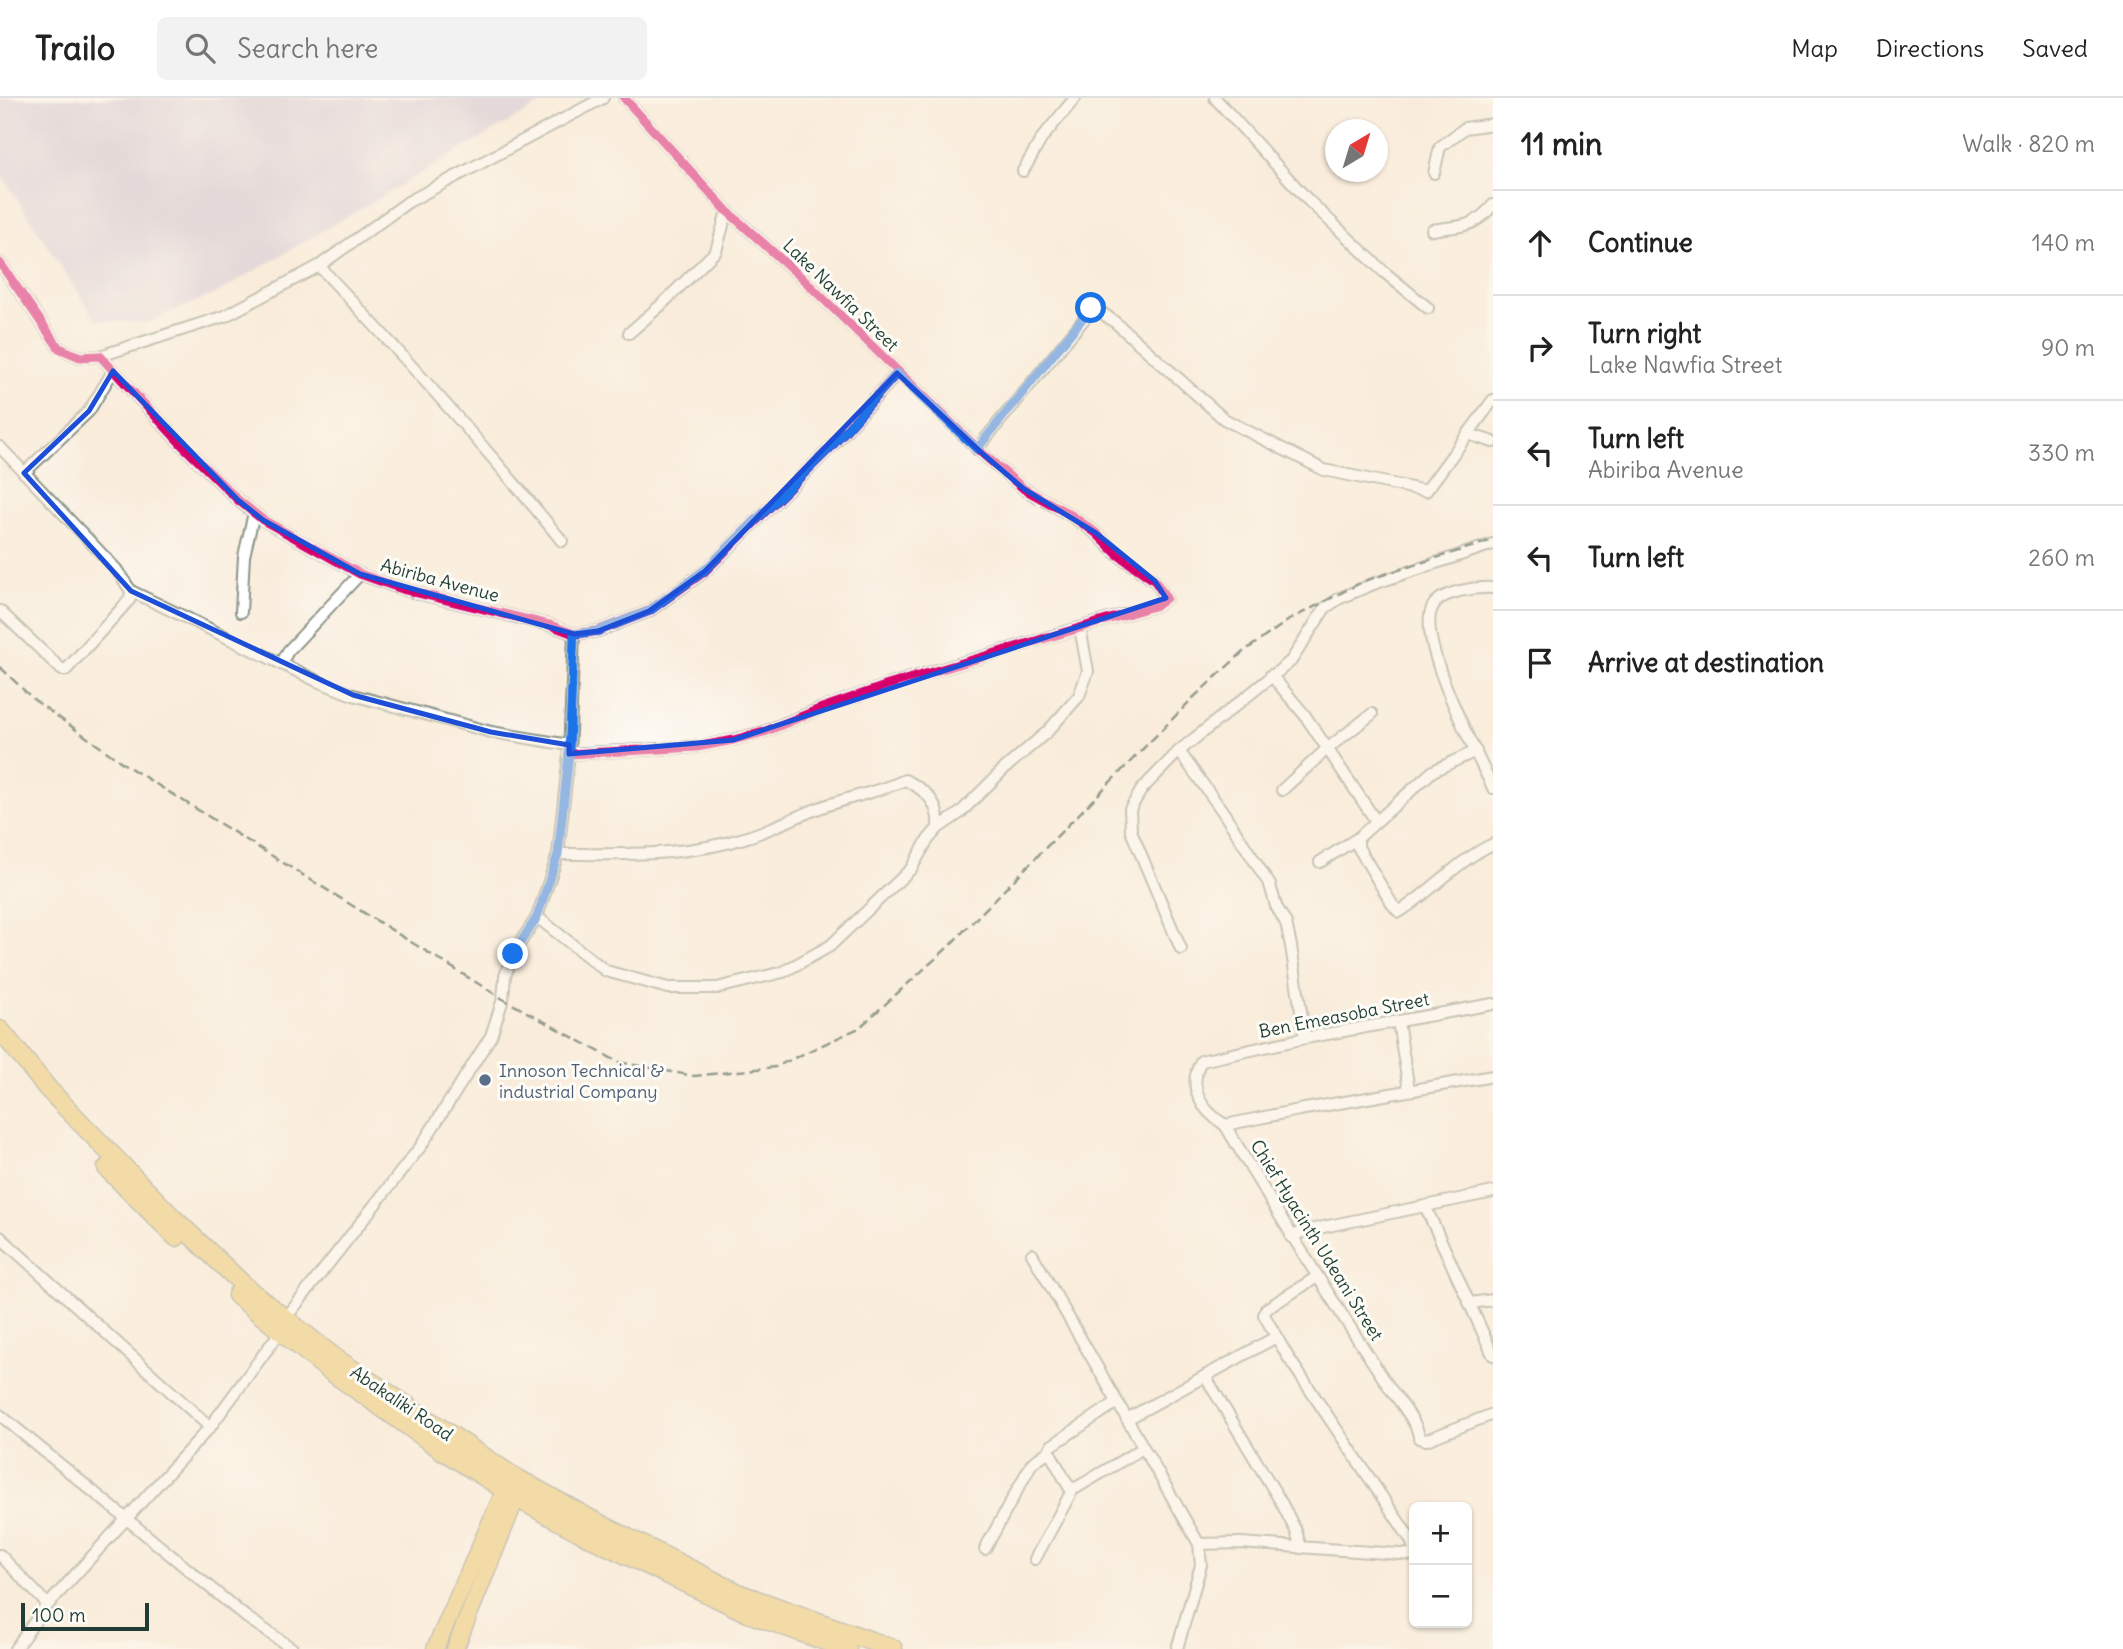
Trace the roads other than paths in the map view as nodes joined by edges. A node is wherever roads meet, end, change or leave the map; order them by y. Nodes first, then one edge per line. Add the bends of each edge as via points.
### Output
1 (603, 98) edge
2 (624, 98) edge
3 (1075, 98) edge
4 (1215, 98) edge
5 (1493, 124) edge
6 (1023, 171) dead end
7 (1434, 173) dead end
8 (1493, 205) edge
9 (727, 211) junction
10 (1432, 230) dead end
11 (0, 263) edge
12 (319, 266) junction
13 (1428, 308) dead end
14 (629, 334) dead end
15 (100, 356) junction
16 (113, 371) junction
17 (897, 373) junction
18 (1493, 400) edge
19 (1468, 434) junction
20 (1493, 442) edge
21 (0, 447) edge
22 (977, 449) junction
23 (24, 473) junction
24 (254, 513) junction
25 (562, 541) dead end
26 (1493, 544) edge
27 (360, 574) junction
28 (1493, 588) edge
29 (131, 591) junction
30 (0, 611) edge
31 (241, 612) dead end
32 (1080, 628) junction
33 (574, 634) junction
34 (281, 664) junction
35 (1271, 675) junction
36 (1372, 714) dead end
37 (1328, 748) junction
38 (569, 750) junction
39 (1180, 751) junction
40 (1476, 751) junction
41 (1493, 788) edge
42 (1282, 790) dead end
43 (1376, 821) junction
44 (938, 828) junction
45 (1358, 838) junction
46 (1493, 844) edge
47 (558, 854) junction
48 (1320, 862) dead end
49 (537, 917) junction
50 (1181, 949) dead end
51 (1493, 1004) edge
52 (1398, 1022) junction
53 (0, 1030) edge
54 (1305, 1038) junction
55 (0, 1048) edge
56 (1201, 1061) joint
57 (1493, 1076) edge
58 (1409, 1090) junction
59 (1225, 1125) junction
60 (1493, 1192) edge
61 (1426, 1208) junction
62 (0, 1237) edge
63 (1291, 1237) junction
64 (1032, 1254) dead end
65 (1317, 1277) junction
66 (1493, 1300) edge
67 (1470, 1303) junction
68 (282, 1326) junction
69 (1276, 1337) junction
70 (1493, 1355) edge
71 (1205, 1376) junction
72 (1117, 1402) junction
73 (1493, 1414) edge
74 (0, 1415) edge
75 (1127, 1419) junction
76 (210, 1427) junction
77 (1143, 1448) junction
78 (1049, 1451) junction
79 (514, 1486) junction
80 (1073, 1489) junction
81 (128, 1518) junction
82 (1409, 1537) edge
83 (1199, 1544) junction
84 (1301, 1548) junction
85 (985, 1549) dead end
86 (0, 1555) edge
87 (1409, 1555) edge
88 (1035, 1559) dead end
89 (48, 1605) junction
90 (15, 1649) edge
91 (293, 1649) edge
92 (435, 1649) edge
93 (454, 1649) edge
94 (848, 1649) edge
95 (893, 1649) edge
96 (1177, 1649) edge

1 - 12 street via 408,202
2 - 9 street, Lake Nawfia Street
3 - 6 street via 1042,138
4 - 13 street via 1308,200
5 - 7 street via 1465,128 1440,147
8 - 10 street via 1466,226
9 - 14 street via 716,251
9 - 17 street, Lake Nawfia Street
11 - 15 street via 59,348 80,357
12 - 15 street via 225,316
12 - 25 street via 416,370
15 - 16 street, Abiriba Avenue
16 - 23 street via 89,411
16 - 24 street, Abiriba Avenue via 181,446
17 - 22 street, Lake Nawfia Street
17 - 33 street via 831,447 705,570 649,611 598,631
18 - 19 street
19 - 20 street
19 - 22 street via 1426,491 1324,470 1224,419 1094,307
21 - 23 street
22 - 32 street, Lake Nawfia Street via 1024,489 1096,533 1144,571 1165,595 1166,600 1157,606
23 - 29 street via 116,569
24 - 27 street, Abiriba Avenue
24 - 31 street via 244,556
26 - 35 street via 1340,598 1325,608 1291,661
27 - 33 street, Abiriba Avenue
27 - 34 street
28 - 40 street via 1458,592 1438,600 1429,620 1435,662
29 - 30 street via 130,599 66,670
29 - 34 street
32 - 38 street via 888,685 733,740 697,747
32 - 44 street via 1088,671 1079,696 1048,732
33 - 38 street
34 - 38 street via 353,695
35 - 37 street
35 - 39 street
36 - 37 street
37 - 42 street
37 - 43 street
38 - 47 street
39 - 50 street via 1156,772 1130,809 1131,831
39 - 54 street via 1270,886 1286,923
40 - 41 street
40 - 43 street via 1433,771
43 - 45 street
44 - 47 street via 936,805 905,780 743,839 638,854
44 - 49 street via 911,869 830,946 783,972 731,986 668,988 606,971
45 - 46 street via 1358,848 1399,912
45 - 48 street
47 - 49 street
49 - 68 street via 513,954 491,1036 421,1146
51 - 52 street, Ben Emeasoba Street
52 - 54 street, Ben Emeasoba Street
52 - 58 street
53 - 68 highway, Abakaliki Road via 118,1163
54 - 56 street, Ben Emeasoba Street
55 - 68 highway, Abakaliki Road via 49,1108 141,1204
56 - 59 street, Chief Hyacinth Udeani Street via 1194,1084 1199,1098
57 - 58 street
58 - 59 street
59 - 63 street, Chief Hyacinth Udeani Street
60 - 61 street
61 - 63 street
61 - 67 street
62 - 76 street
63 - 65 street, Chief Hyacinth Udeani Street
64 - 72 street
65 - 69 street via 1264,1312
65 - 73 street, Chief Hyacinth Udeani Street via 1419,1429 1419,1438 1426,1440
66 - 67 street
67 - 70 street
68 - 76 street
68 - 79 highway, Abakaliki Road via 392,1397
69 - 71 street
69 - 82 street
71 - 75 street
71 - 84 street via 1281,1502
72 - 75 street
72 - 78 street via 1054,1443
74 - 81 street
75 - 77 street
76 - 81 street
77 - 80 street
77 - 83 street
78 - 80 street
78 - 85 street via 1032,1463
79 - 92 main road
79 - 93 main road
79 - 94 highway, Abakaliki Road via 589,1537 748,1613
79 - 95 highway, Abakaliki Road via 740,1594
80 - 88 street
81 - 89 street
81 - 91 street via 246,1617
83 - 84 street
83 - 96 street via 1200,1565
84 - 87 street
86 - 89 street
89 - 90 street

